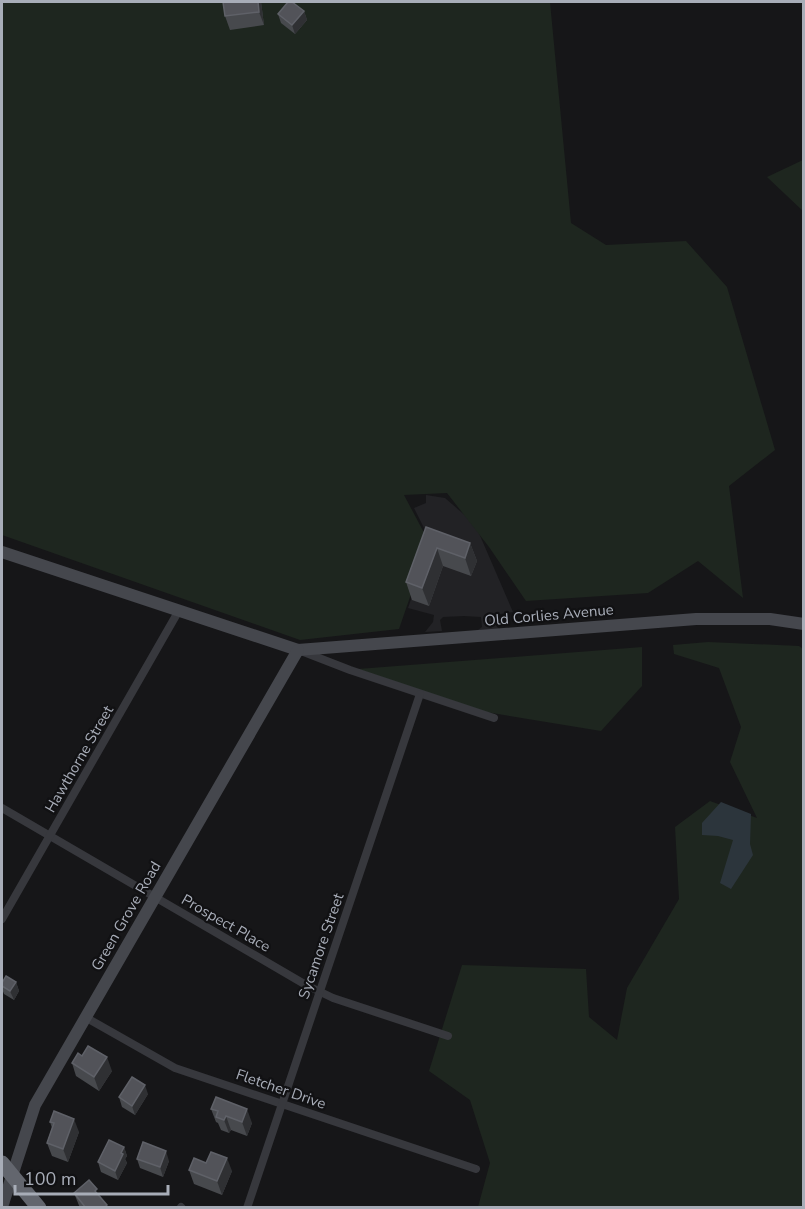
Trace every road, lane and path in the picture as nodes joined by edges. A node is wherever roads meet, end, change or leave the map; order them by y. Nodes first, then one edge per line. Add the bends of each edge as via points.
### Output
1 (2, 552) edge
2 (178, 612) junction
3 (804, 624) edge
4 (298, 650) junction
5 (420, 694) junction
6 (494, 718) dead end
7 (2, 808) edge
8 (50, 836) junction
9 (154, 897) junction
10 (2, 919) edge
11 (320, 991) junction
12 (85, 1017) junction
13 (448, 1036) dead end
14 (282, 1104) junction
15 (2, 1163) edge
16 (476, 1169) dead end
17 (12, 1176) junction
18 (2, 1207) edge
19 (39, 1208) edge
20 (247, 1208) edge

1 - 2 street, Old Corlies Avenue
2 - 4 street, Old Corlies Avenue
2 - 8 street, Hawthorne Street
3 - 4 street, Old Corlies Avenue via 770,619 696,619
4 - 5 street, Old Corlies Avenue
4 - 9 street, Green Grove Road
5 - 6 street, Old Corlies Avenue
5 - 11 street, Sycamore Street
7 - 8 street, Prospect Place
8 - 9 street, Prospect Place
8 - 10 street, Hawthorne Street
9 - 11 street, Prospect Place
9 - 12 street, Green Grove Road
11 - 13 street, Prospect Place
11 - 14 street, Sycamore Street
12 - 14 street, Fletcher Drive via 175,1068
12 - 17 street, Green Grove Road via 35,1105
14 - 16 street, Fletcher Drive
14 - 20 street, Sycamore Street
15 - 17 highway
17 - 18 street, Green Grove Road
17 - 19 highway

